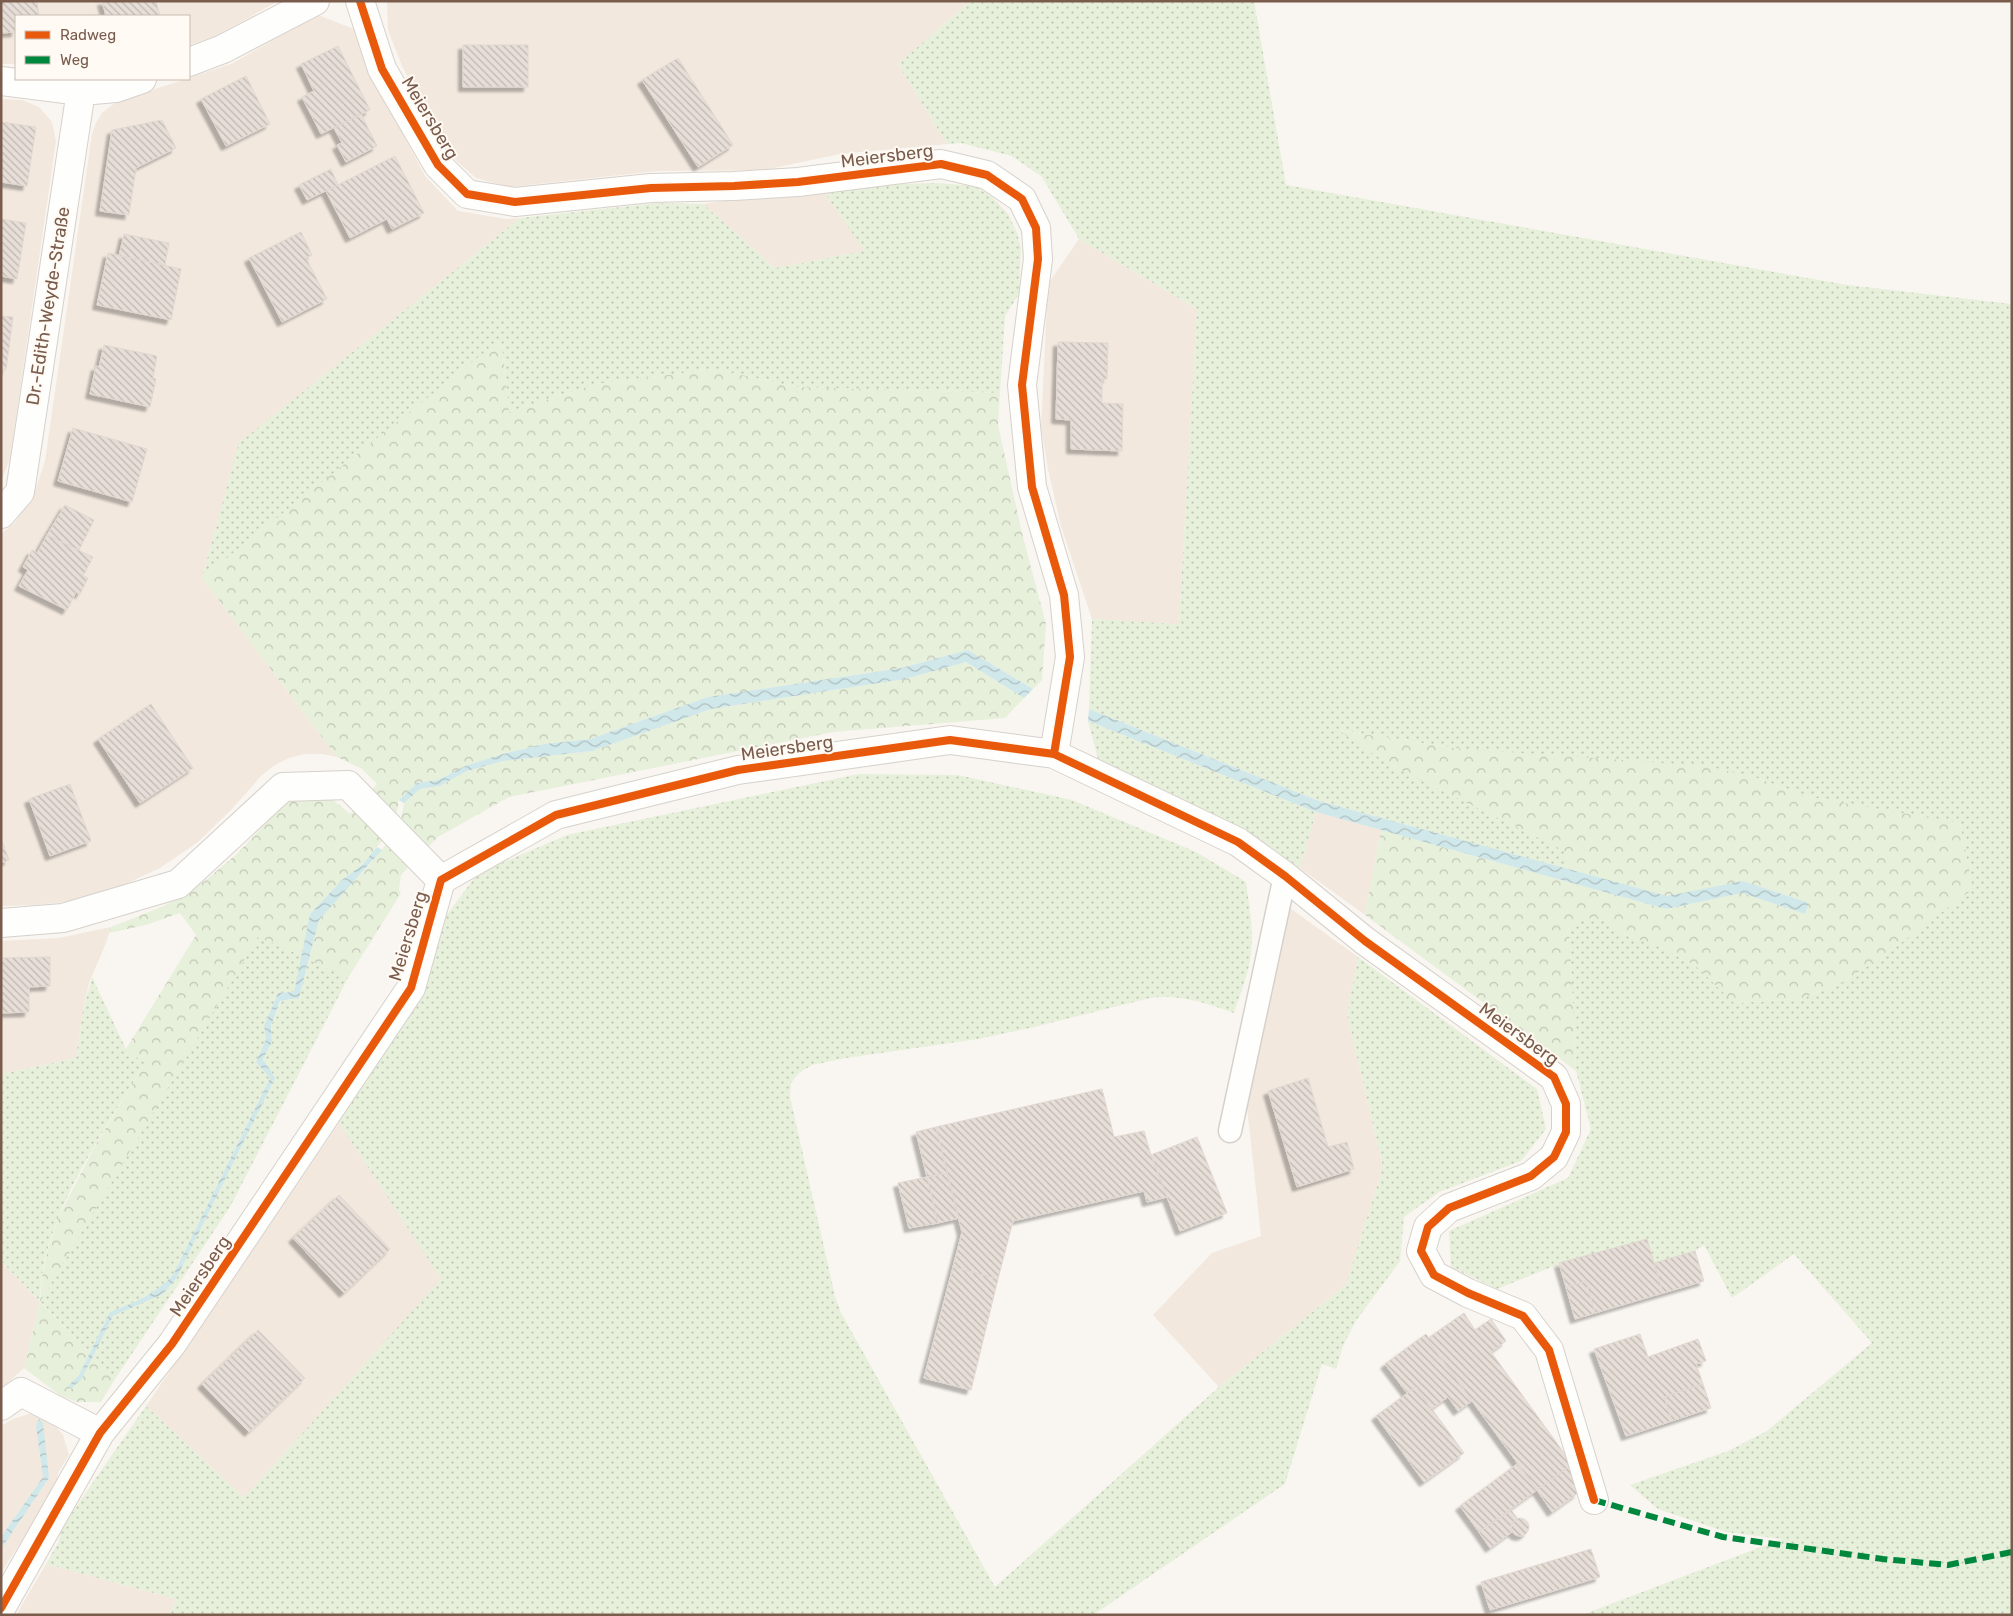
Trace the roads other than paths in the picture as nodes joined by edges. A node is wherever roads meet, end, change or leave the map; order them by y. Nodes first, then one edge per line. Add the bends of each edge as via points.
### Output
1 (315, 1) edge
2 (360, 1) edge
3 (190, 62) edge
4 (139, 80) edge
5 (1, 81) edge
6 (81, 91) junction
7 (1, 514) edge
8 (1054, 754) junction
9 (1286, 876) junction
10 (441, 880) junction
11 (1, 923) edge
12 (1230, 1131) dead end
13 (1, 1406) edge
14 (100, 1433) junction
15 (1594, 1500) dead end
16 (1, 1608) edge

1 - 3 street via 223,49
2 - 8 street, Meiersberg via 382,69 438,165 467,194 515,202 651,188 798,182 941,164 987,175 1022,199 1036,228 1038,259 1022,385 1032,487 1064,595 1070,657
4 - 6 street via 116,88
5 - 6 street
6 - 7 street, Dr.-Edith-Weyde-Straße via 20,492
8 - 9 street, Meiersberg via 1238,842
8 - 10 street, Meiersberg via 950,740 738,770 556,815
9 - 12 lane
9 - 15 street, Meiersberg via 1365,941 1554,1077 1566,1104 1566,1132 1554,1157 1530,1176 1449,1208 1428,1227 1421,1251 1434,1275 1468,1294 1523,1316 1549,1350
10 - 11 street via 348,784 283,787 178,884 63,918
10 - 14 street, Meiersberg via 411,988 172,1344
13 - 14 street via 21,1392
14 - 16 street, Meiersberg

